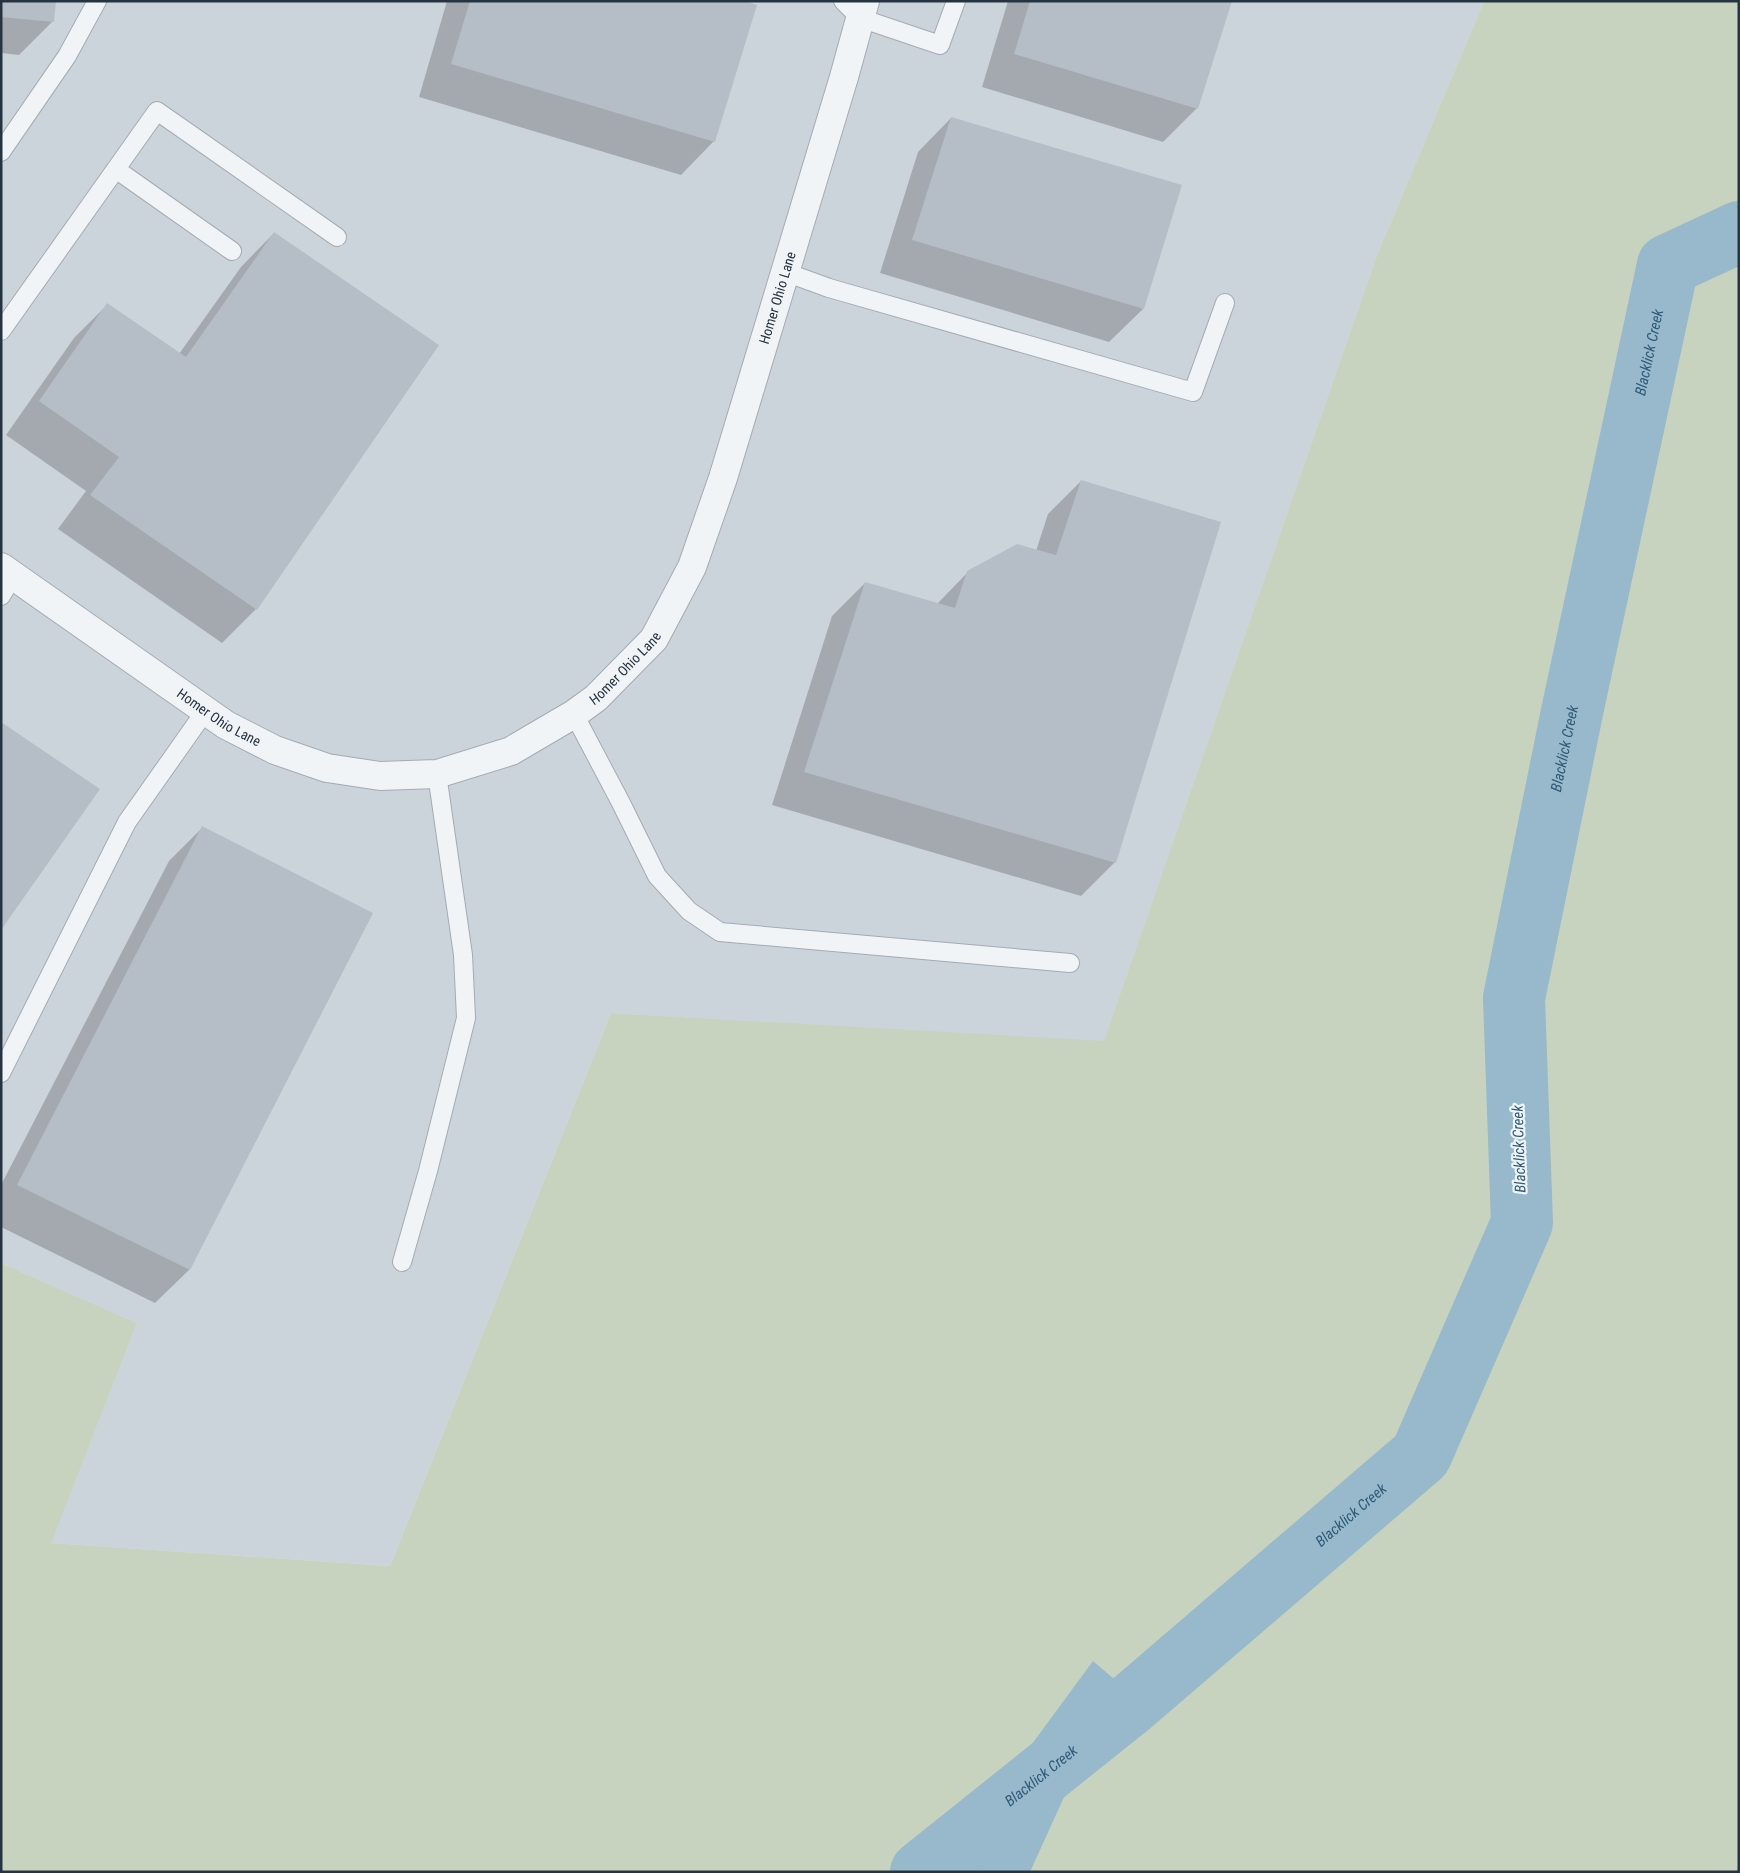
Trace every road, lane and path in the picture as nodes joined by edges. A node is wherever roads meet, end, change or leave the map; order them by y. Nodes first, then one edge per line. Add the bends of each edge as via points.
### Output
1 (97, 1) edge
2 (956, 1) edge
3 (856, 7) edge
4 (1, 152) edge
5 (116, 170) junction
6 (337, 237) dead end
7 (232, 251) dead end
8 (785, 272) junction
9 (1225, 303) dead end
10 (1, 331) edge
11 (5, 580) edge
12 (206, 710) junction
13 (574, 714) junction
14 (437, 774) junction
15 (1070, 963) dead end
16 (1, 1073) edge
17 (402, 1262) dead end

1 - 4 lane via 67,56
2 - 3 lane via 940,45
3 - 8 street, Homer Ohio Lane via 844,77
5 - 6 lane via 157,111
5 - 7 lane
5 - 10 lane
8 - 9 lane via 829,288 1193,392
8 - 13 street, Homer Ohio Lane via 723,478 692,567 654,640 596,698
11 - 12 street, Homer Ohio Lane
12 - 14 street, Homer Ohio Lane via 226,725 276,750 327,768 380,776
12 - 16 lane via 127,822
13 - 14 street, Homer Ohio Lane via 511,751
13 - 15 lane via 657,876 689,911 720,932
14 - 17 lane via 463,955 466,1018

